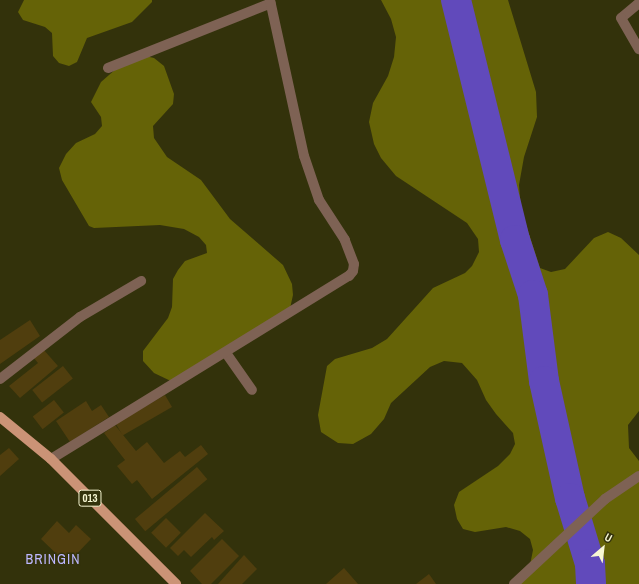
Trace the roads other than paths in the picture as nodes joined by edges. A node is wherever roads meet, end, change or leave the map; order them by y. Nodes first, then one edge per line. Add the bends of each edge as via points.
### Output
1 (271, 1) edge
2 (639, 3) edge
3 (639, 49) edge
4 (108, 68) dead end
5 (141, 281) dead end
6 (226, 353) junction
7 (0, 379) edge
8 (252, 390) dead end
9 (0, 417) edge
10 (50, 459) junction
11 (639, 476) edge
12 (176, 584) edge
13 (514, 584) edge

1 - 4 street
1 - 6 street via 304,156 319,200 345,240 354,264 349,276
2 - 3 street via 621,18
5 - 7 street via 80,317
6 - 8 street
6 - 10 street
9 - 10 main road, 013
10 - 12 main road, 013
11 - 13 street via 605,499

